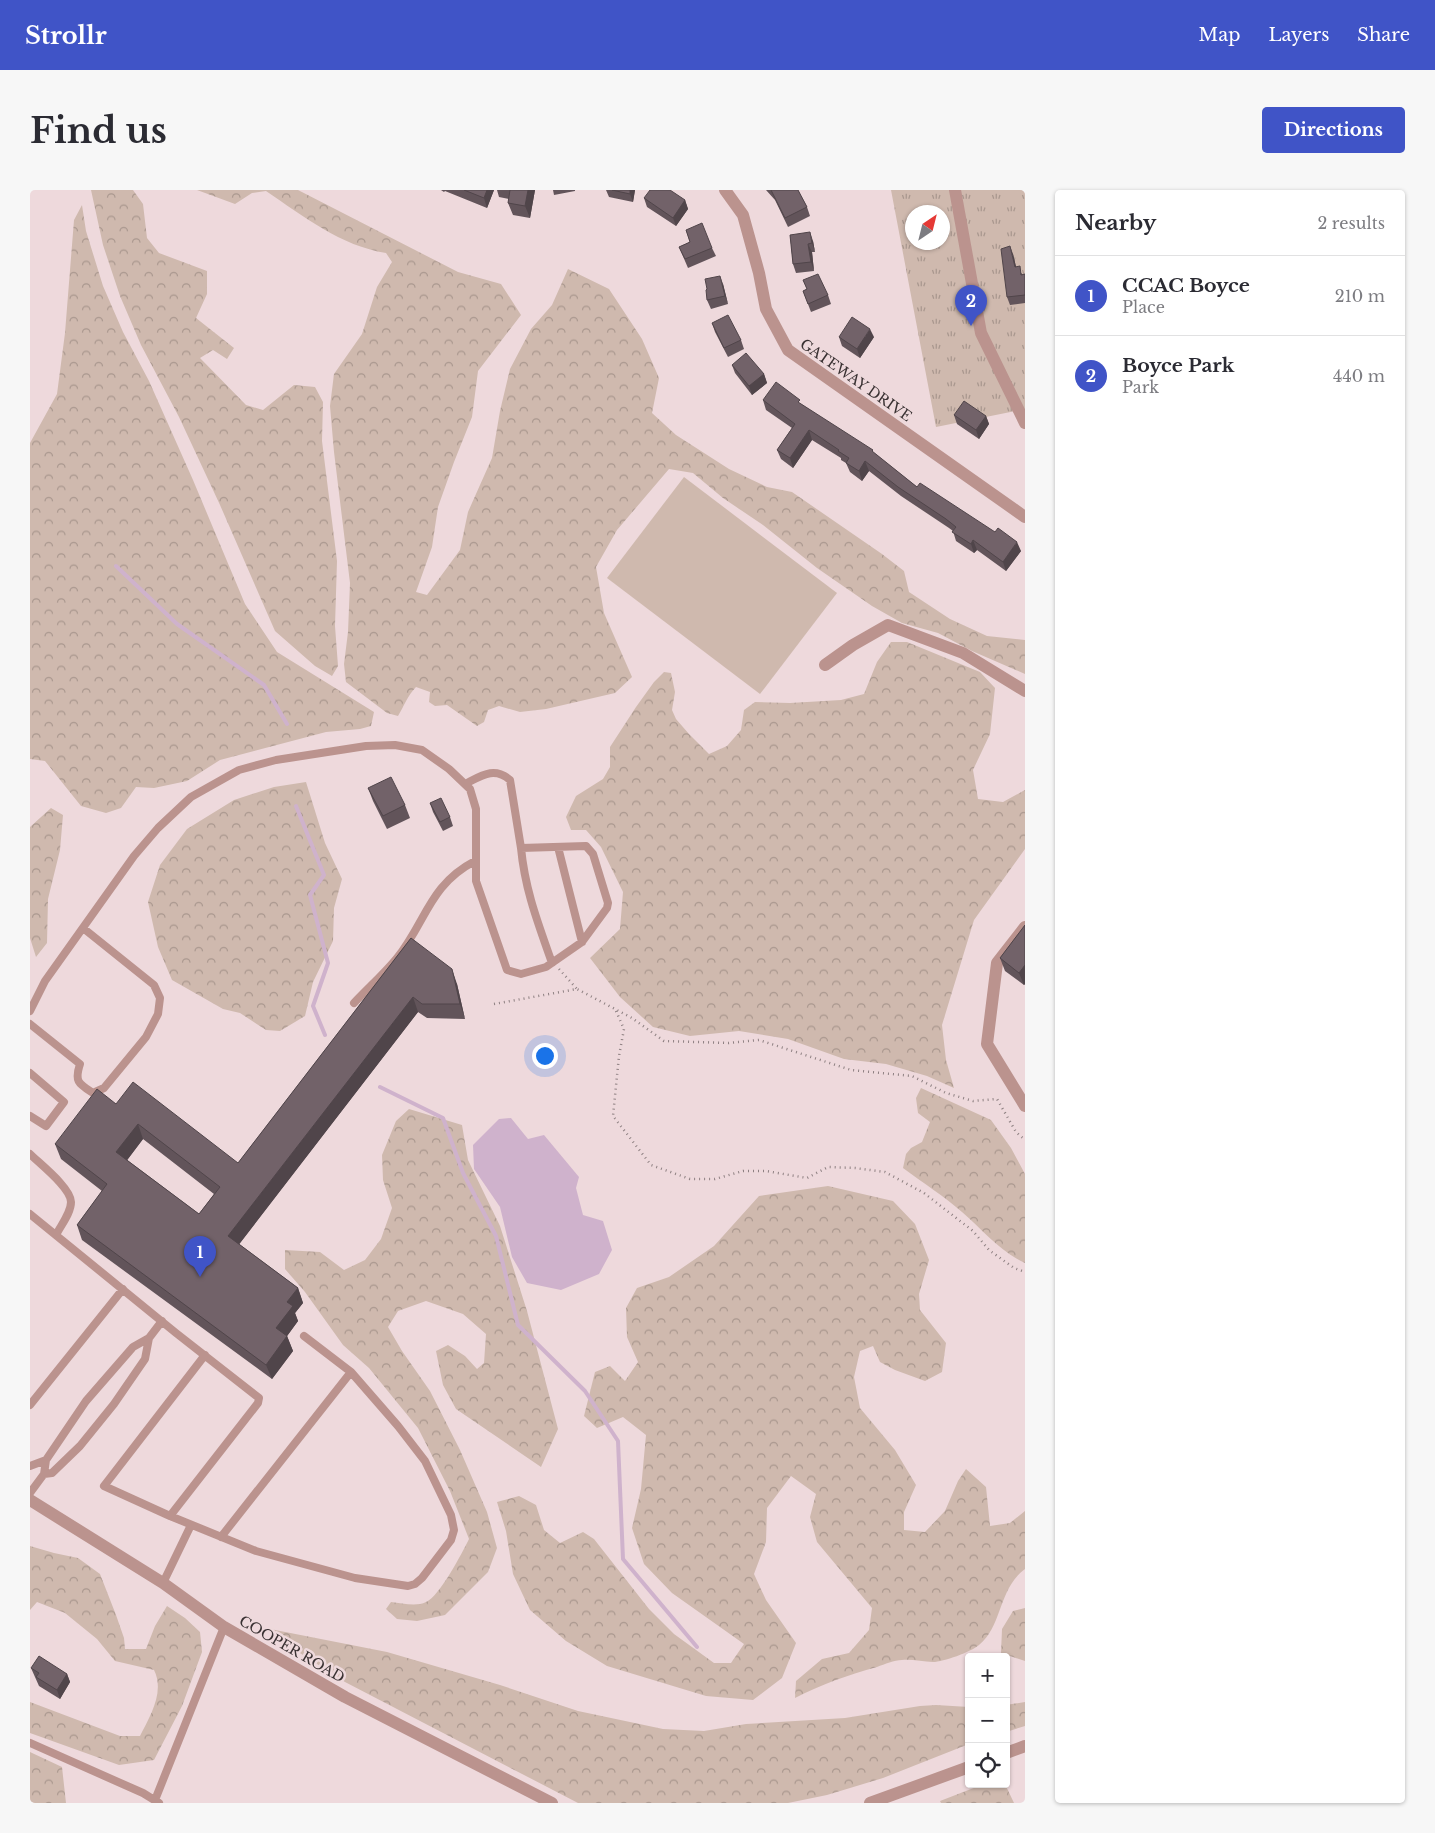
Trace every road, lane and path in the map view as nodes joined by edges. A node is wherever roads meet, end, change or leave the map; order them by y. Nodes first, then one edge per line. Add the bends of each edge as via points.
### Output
1 (725, 190) edge
2 (955, 190) edge
3 (1025, 423) edge
4 (1025, 517) edge
5 (825, 665) dead end
6 (1025, 691) edge
7 (464, 784) junction
8 (558, 847) junction
9 (521, 848) junction
10 (475, 861) junction
11 (1025, 927) edge
12 (83, 928) junction
13 (582, 942) junction
14 (552, 963) junction
15 (577, 989) junction
16 (354, 1003) dead end
17 (494, 1004) dead end
18 (30, 1011) edge
19 (616, 1011) junction
20 (30, 1024) edge
21 (30, 1073) edge
22 (1025, 1106) edge
23 (30, 1116) edge
24 (1025, 1140) edge
25 (30, 1154) edge
26 (30, 1214) edge
27 (56, 1234) junction
28 (1025, 1272) edge
29 (123, 1289) junction
30 (162, 1321) junction
31 (304, 1336) dead end
32 (149, 1338) junction
33 (205, 1355) junction
34 (351, 1372) junction
35 (30, 1405) edge
36 (46, 1460) junction
37 (30, 1466) edge
38 (44, 1474) junction
39 (30, 1493) edge
40 (30, 1500) edge
41 (170, 1516) junction
42 (191, 1525) junction
43 (221, 1536) junction
44 (163, 1583) junction
45 (224, 1627) junction
46 (30, 1742) edge
47 (1025, 1746) edge
48 (1010, 1752) edge
49 (965, 1768) edge
50 (157, 1801) edge
51 (552, 1803) edge
52 (870, 1803) edge

1 - 4 street, GATEWAY DRIVE via 742,214 766,309 788,350
2 - 3 street via 981,334
5 - 6 street via 888,625 963,653
7 - 9 lane via 491,772 510,780
7 - 10 lane via 470,789 476,809
7 - 12 lane via 449,768 422,750 394,745 366,746 276,760 239,770 192,797 158,828
8 - 9 lane
8 - 13 lane
8 - 13 lane via 586,846 592,854 608,903
9 - 14 lane via 531,905
10 - 14 lane via 476,881 507,970 522,974
10 - 16 lane via 460,869 438,892 397,958
11 - 22 street via 996,963 987,1044
12 - 18 lane via 45,981
12 - 20 lane via 154,986 160,998 158,1014 146,1036 104,1088 93,1093 80,1085 76,1076 80,1064
13 - 14 lane
14 - 15 path
15 - 17 path
15 - 19 path
19 - 24 path via 632,1018 664,1041 759,1040 851,1070 912,1076 946,1093 974,1101 997,1099 1016,1132
19 - 28 path via 624,1029 613,1116 651,1165 690,1179 716,1179 743,1171 766,1171 807,1178 828,1167 885,1172 924,1194 973,1231 989,1250
21 - 23 lane via 64,1102 46,1126
25 - 27 lane via 68,1192 71,1202
26 - 27 lane
27 - 29 lane
29 - 30 lane
29 - 35 lane
30 - 32 lane
30 - 33 lane
31 - 34 lane
32 - 36 lane via 133,1347 86,1401
32 - 38 lane via 145,1359 114,1404 80,1446 52,1473
33 - 41 lane via 259,1398 258,1403
33 - 41 lane via 104,1486
34 - 43 lane
34 - 43 lane via 425,1461 451,1515 454,1530 451,1540 422,1578 408,1586 356,1578 256,1551
36 - 37 lane
36 - 38 lane
38 - 39 lane
40 - 44 street, COOPER ROAD
41 - 42 lane
42 - 43 lane
42 - 44 lane
44 - 45 street, COOPER ROAD
45 - 50 lane
45 - 51 street, COOPER ROAD via 345,1696
46 - 50 lane
47 - 48 street
49 - 52 street

